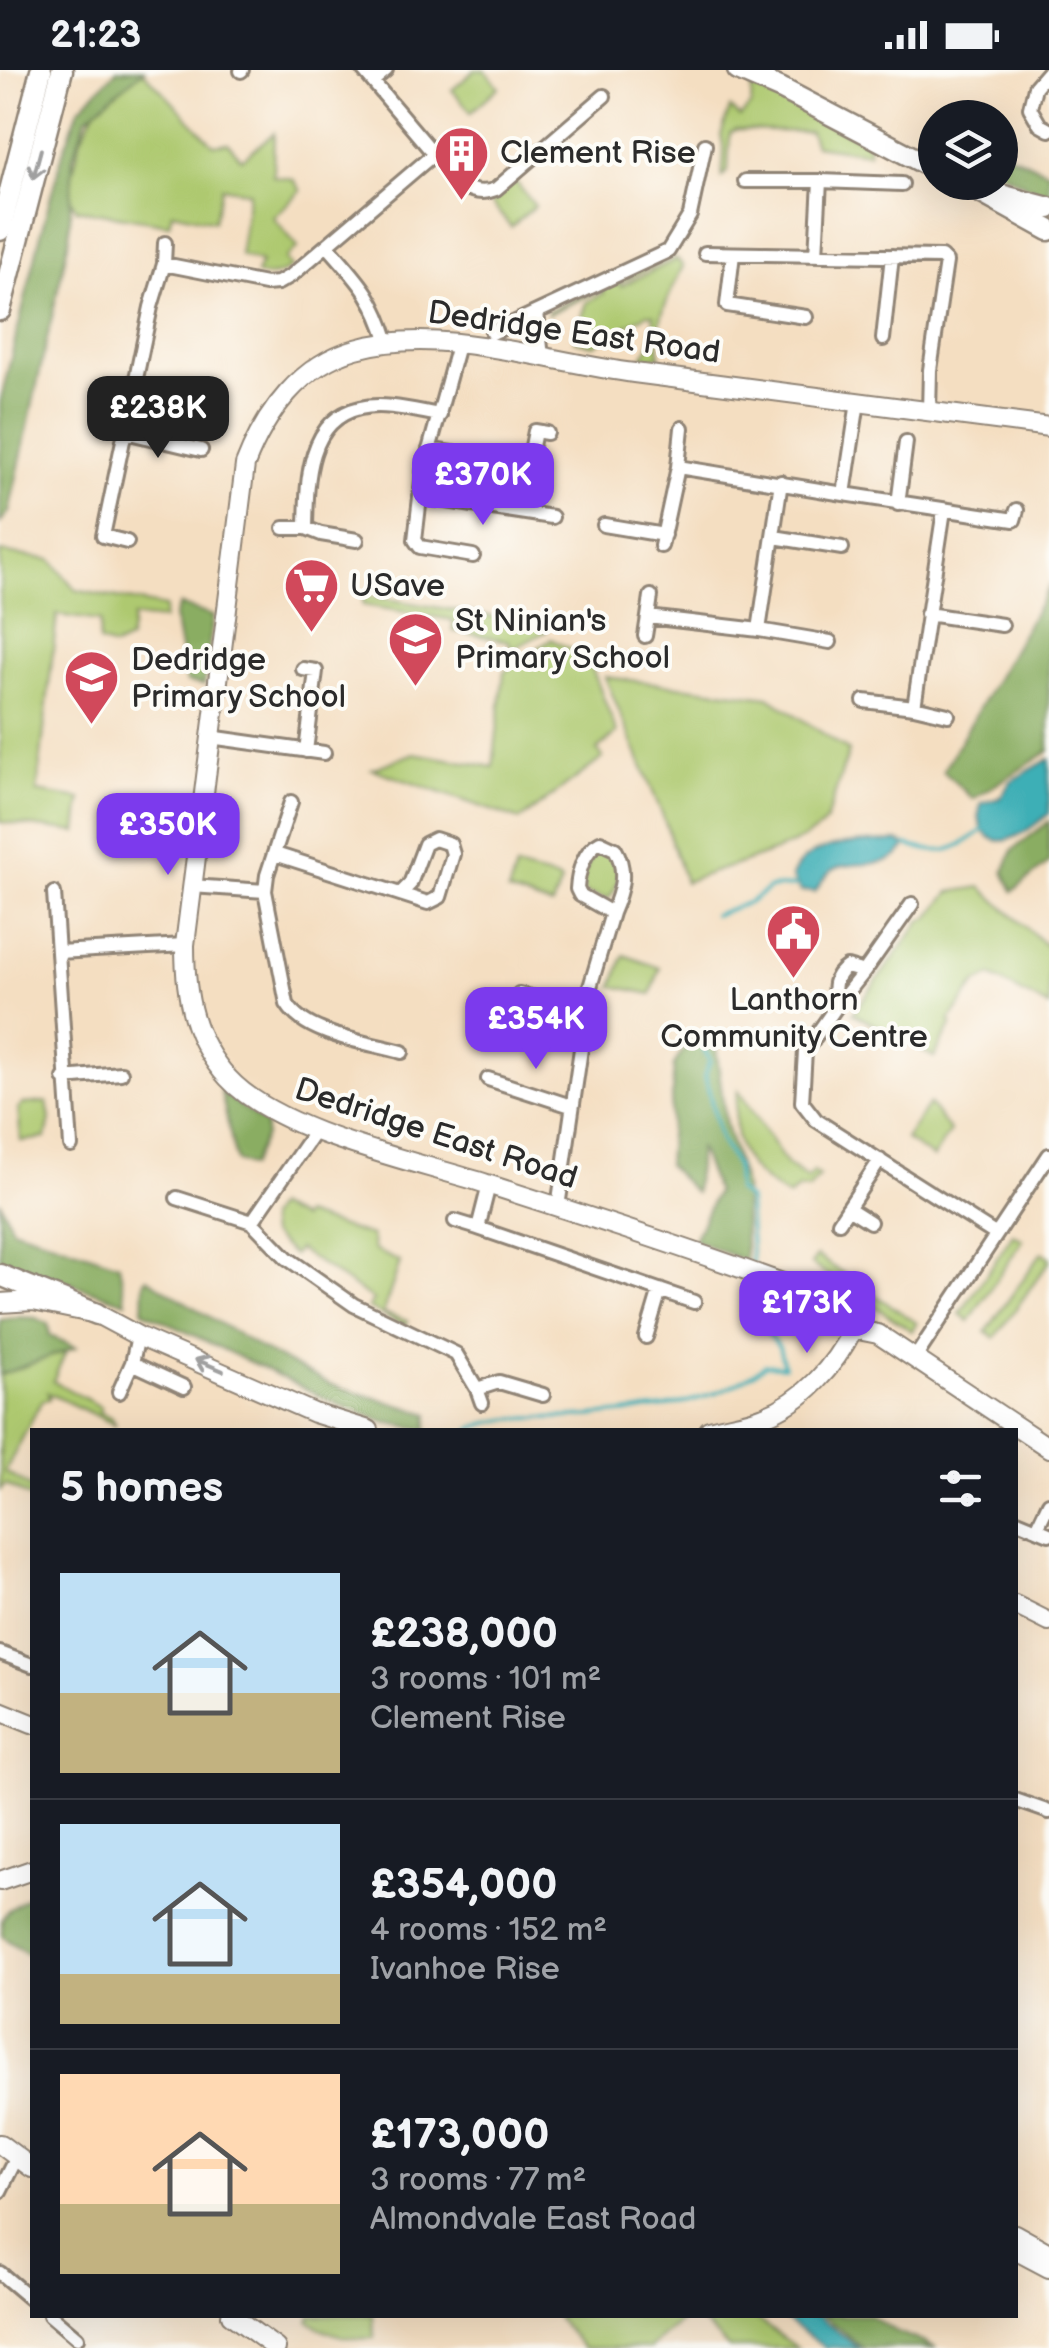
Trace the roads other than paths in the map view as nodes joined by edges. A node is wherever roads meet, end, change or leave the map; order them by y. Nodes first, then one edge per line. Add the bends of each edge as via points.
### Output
1 (41, 70) edge
2 (62, 70) edge
3 (386, 70) edge
4 (738, 70) edge
5 (1048, 71) edge
6 (368, 76) edge
7 (604, 96) dead end
8 (1049, 130) edge
9 (434, 154) junction
10 (708, 154) dead end
11 (918, 160) edge
12 (745, 180) dead end
13 (820, 181) junction
14 (902, 184) dead end
15 (1018, 199) edge
16 (992, 200) edge
17 (993, 200) edge
18 (1049, 208) edge
19 (0, 230) edge
20 (1049, 230) edge
21 (1049, 240) edge
22 (165, 243) dead end
23 (327, 245) junction
24 (705, 253) dead end
25 (733, 254) junction
26 (816, 255) junction
27 (892, 256) junction
28 (164, 264) junction
29 (0, 310) edge
30 (538, 312) junction
31 (806, 316) dead end
32 (492, 333) dead end
33 (883, 339) dead end
34 (388, 342) junction
35 (458, 345) junction
36 (542, 358) junction
37 (858, 402) junction
38 (929, 412) junction
39 (440, 414) junction
40 (1049, 427) edge
41 (682, 428) dead end
42 (125, 432) junction
43 (547, 433) dead end
44 (906, 442) dead end
45 (201, 450) dead end
46 (428, 450) junction
47 (500, 461) dead end
48 (678, 468) junction
49 (781, 482) junction
50 (844, 494) junction
51 (420, 497) junction
52 (898, 504) junction
53 (944, 510) junction
54 (1017, 510) dead end
55 (519, 512) junction
56 (552, 517) dead end
57 (604, 525) dead end
58 (284, 528) dead end
59 (306, 528) junction
60 (774, 537) junction
61 (357, 540) dead end
62 (127, 542) dead end
63 (842, 548) dead end
64 (473, 556) dead end
65 (651, 596) dead end
66 (927, 614) junction
67 (648, 616) junction
68 (1002, 624) dead end
69 (759, 630) junction
70 (645, 636) dead end
71 (830, 642) dead end
72 (303, 669) dead end
73 (864, 701) dead end
74 (914, 707) junction
75 (948, 714) dead end
76 (210, 737) junction
77 (306, 751) junction
78 (324, 754) dead end
79 (291, 802) dead end
80 (275, 854) junction
81 (191, 886) junction
82 (264, 892) junction
83 (54, 894) dead end
84 (400, 894) junction
85 (912, 904) dead end
86 (612, 914) junction
87 (184, 945) junction
88 (58, 952) junction
89 (527, 999) dead end
90 (586, 1011) junction
91 (402, 1052) dead end
92 (120, 1074) dead end
93 (64, 1078) junction
94 (488, 1079) dead end
95 (571, 1106) junction
96 (315, 1131) junction
97 (71, 1146) dead end
98 (1049, 1154) edge
99 (880, 1160) junction
100 (489, 1185) junction
101 (176, 1198) dead end
102 (558, 1207) junction
103 (848, 1208) junction
104 (455, 1220) dead end
105 (252, 1222) junction
106 (839, 1222) dead end
107 (870, 1222) dead end
108 (478, 1228) junction
109 (995, 1234) junction
110 (0, 1275) edge
111 (10, 1284) edge
112 (660, 1290) junction
113 (694, 1302) dead end
114 (0, 1303) edge
115 (97, 1314) junction
116 (853, 1329) junction
117 (138, 1336) junction
118 (646, 1337) dead end
119 (915, 1358) junction
120 (132, 1363) junction
121 (184, 1387) dead end
122 (477, 1389) junction
123 (118, 1392) dead end
124 (543, 1395) dead end
125 (482, 1404) dead end
126 (363, 1428) edge
127 (718, 1428) edge
128 (1049, 1448) edge
129 (1049, 1503) edge
130 (1018, 1521) edge
131 (1043, 1531) edge
132 (1018, 1605) edge
133 (1049, 1622) edge
134 (0, 1653) edge
135 (30, 1663) edge
136 (0, 1712) edge
137 (30, 1723) edge
138 (1018, 1801) edge
139 (1049, 1812) edge
140 (30, 1871) edge
141 (0, 1881) edge
142 (0, 2144) edge
143 (25, 2163) edge
144 (0, 2191) edge
145 (1018, 2236) edge
146 (1018, 2252) edge
147 (1049, 2254) edge
148 (1049, 2268) edge
149 (0, 2273) edge
150 (30, 2298) edge
151 (54, 2318) edge
152 (235, 2318) edge
153 (78, 2338) dead end
154 (276, 2348) edge

1 - 19 main road
2 -> 29 main road
3 - 6 street
4 - 11 main road
5 - 8 street via 1030,108
6 - 9 street
7 - 9 street via 486,193 464,188
9 - 23 street
10 - 30 street via 690,215 668,251
12 - 13 street
13 - 14 street
13 - 26 street
15 - 18 main road
16 - 21 main road
17 - 20 main road
22 - 28 street
23 - 28 street via 278,283
23 - 34 street via 378,307
24 - 25 street
25 - 26 street
25 - 31 street via 720,305
26 - 27 street
27 - 33 street
27 - 38 street via 946,262
28 - 42 street
30 - 32 street
30 - 36 street
34 - 35 street, Dedridge East Road
34 - 76 street, Dedridge East Road via 333,357 308,373 257,432 245,465
35 - 36 street, Dedridge East Road
35 - 39 street
36 - 37 street, Dedridge East Road
37 - 38 street, Dedridge East Road
37 - 50 street
38 - 40 street, Dedridge East Road
39 - 46 street
39 - 59 street via 373,406 339,418 312,453
41 - 48 street
42 - 45 street
42 - 62 street via 96,535
43 - 55 street via 535,431
44 - 52 street
46 - 47 street
46 - 51 street
48 - 49 street
48 - 57 street via 663,540
49 - 50 street
49 - 60 street
50 - 52 street
51 - 55 street
51 - 64 street via 420,547
52 - 53 street
53 - 54 street via 1014,520
53 - 66 street
55 - 56 street
58 - 59 street
59 - 61 street
60 - 63 street
60 - 69 street
65 - 67 street
66 - 68 street
66 - 74 street
67 - 69 street
67 - 70 street
69 - 71 street
72 - 77 street via 316,671
73 - 74 street
74 - 75 street
76 - 77 street
76 - 81 street, Dedridge East Road
77 - 78 street
79 - 80 street
80 - 82 street
80 - 84 street
81 - 82 street
81 - 87 street, Dedridge East Road
82 - 91 street via 295,1015 322,1030
83 - 88 street
84 - 84 street via 426,844 450,844 440,898 428,902
85 - 99 street via 805,1051 802,1102 816,1120
86 - 86 street via 577,889 583,862 600,842 616,849 624,870
86 - 90 street
87 - 88 street
87 - 96 street, Dedridge East Road via 188,1007 202,1044 261,1106
88 - 93 street
89 - 90 street
90 - 95 street
92 - 93 street
93 - 97 street
94 - 95 street
95 - 102 street
96 - 100 street, Dedridge East Road
96 - 105 street
98 - 109 street
99 - 103 street
99 - 109 street
100 - 102 street, Dedridge East Road
100 - 108 street
101 - 105 street
102 - 116 street, Dedridge East Road via 812,1294
103 - 106 street
103 - 107 street
104 - 108 street
105 - 122 street via 286,1258 354,1305 456,1354
108 - 112 street
109 - 119 street
110 - 111 main road
111 - 115 main road
112 - 113 street
112 - 118 street
114 - 115 street
115 - 117 street
116 - 119 street, Dedridge East Road via 878,1334
116 - 127 street via 831,1366 789,1404
117 - 120 street
126 -> 117 street
119 - 128 street, Dedridge East Road
120 - 121 street
120 - 123 street
122 - 124 street via 499,1382
122 - 125 street
129 - 131 street
130 - 131 street
132 - 133 street
134 - 135 street
136 - 137 street
138 - 139 street
140 - 141 street
142 - 143 street
143 - 144 street
145 - 147 street
146 - 148 street
149 - 150 street
151 - 153 street
152 - 154 street

